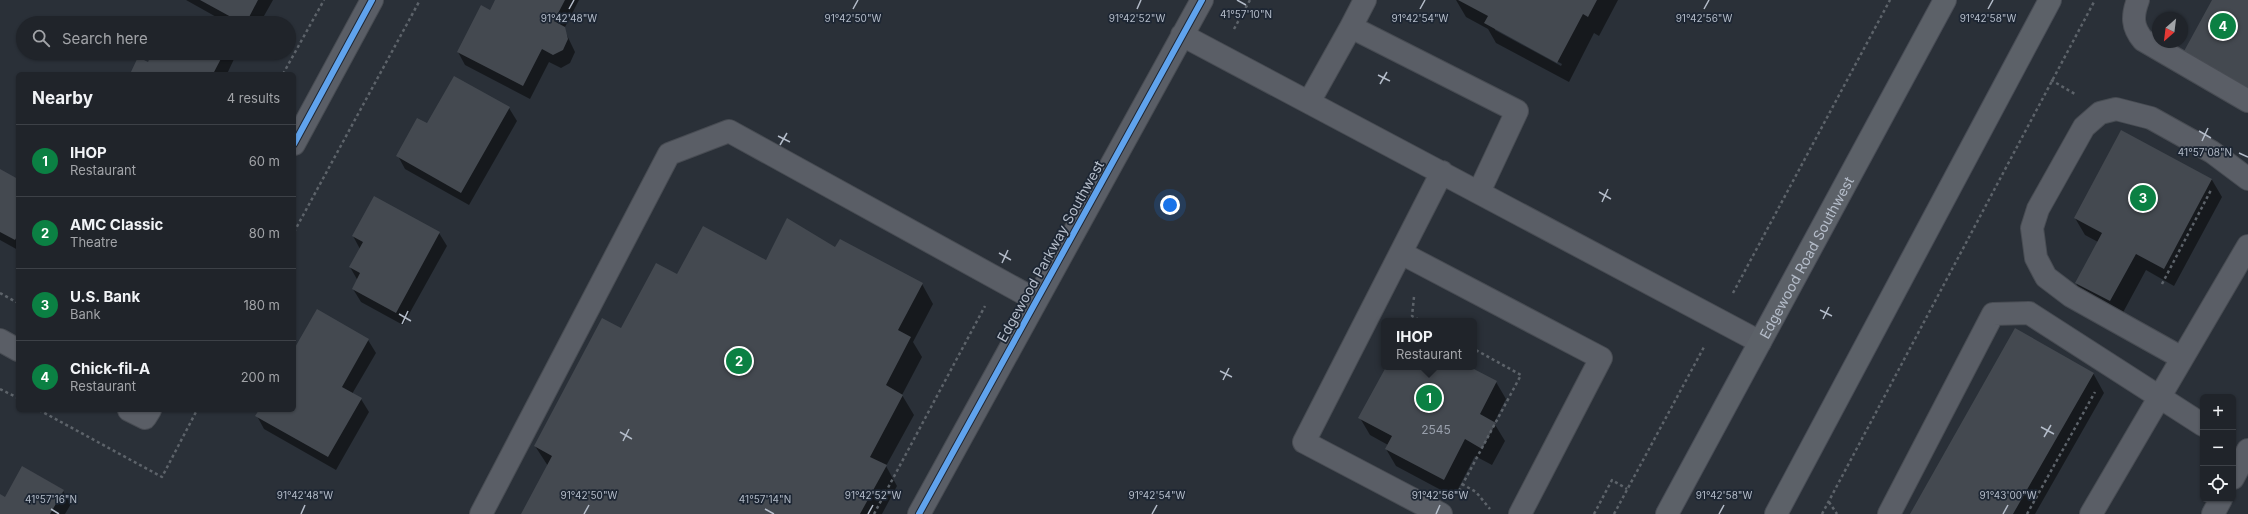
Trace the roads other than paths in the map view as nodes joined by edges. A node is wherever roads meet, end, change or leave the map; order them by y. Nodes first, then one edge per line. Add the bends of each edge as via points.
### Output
1 (372, 0) edge
2 (1202, 0) edge
3 (1365, 0) edge
4 (1945, 0) edge
5 (2050, 0) edge
6 (2138, 0) edge
7 (1351, 27) junction
8 (1182, 35) junction
9 (2248, 101) edge
10 (1309, 102) junction
11 (296, 140) edge
12 (1442, 172) junction
13 (2248, 179) edge
14 (1479, 192) junction
15 (2248, 246) edge
16 (1401, 253) junction
17 (1036, 300) junction
18 (0, 340) edge
19 (1760, 342) junction
20 (16, 349) edge
21 (2182, 358) junction
22 (2160, 397) junction
23 (2200, 423) edge
24 (2243, 449) edge
25 (2236, 469) edge
26 (2219, 502) edge
27 (1448, 506) edge
28 (481, 514) edge
29 (919, 514) edge
30 (1520, 514) edge
31 (1667, 514) edge
32 (1776, 514) edge
33 (1889, 514) edge
34 (2091, 514) edge
35 (2213, 514) edge

1 - 11 street
2 - 8 street, Edgewood Parkway Southwest
3 - 7 street
4 - 19 main road, Edgewood Road Southwest
5 - 32 main road
6 - 9 street via 2132,16 2136,32 2143,40
7 - 10 street
7 - 14 street via 1517,111
8 - 10 street
8 - 17 street, Edgewood Parkway Southwest
10 - 12 street
12 - 14 street
12 - 16 street
13 - 21 street via 2212,152 2151,118 2116,109 2100,113 2084,127 2038,208 2032,228 2036,258 2046,277 2071,296
14 - 19 street
15 - 21 street
16 - 27 street via 1304,442
16 - 30 street via 1601,358
17 - 28 street via 728,130 669,154
17 - 29 street, Edgewood Parkway Southwest
18 - 20 street
19 - 31 main road, Edgewood Road Southwest
21 - 22 street
22 - 23 street
22 - 33 street via 2029,313 1993,314
22 - 34 street
24 - 25 street
26 - 35 street

